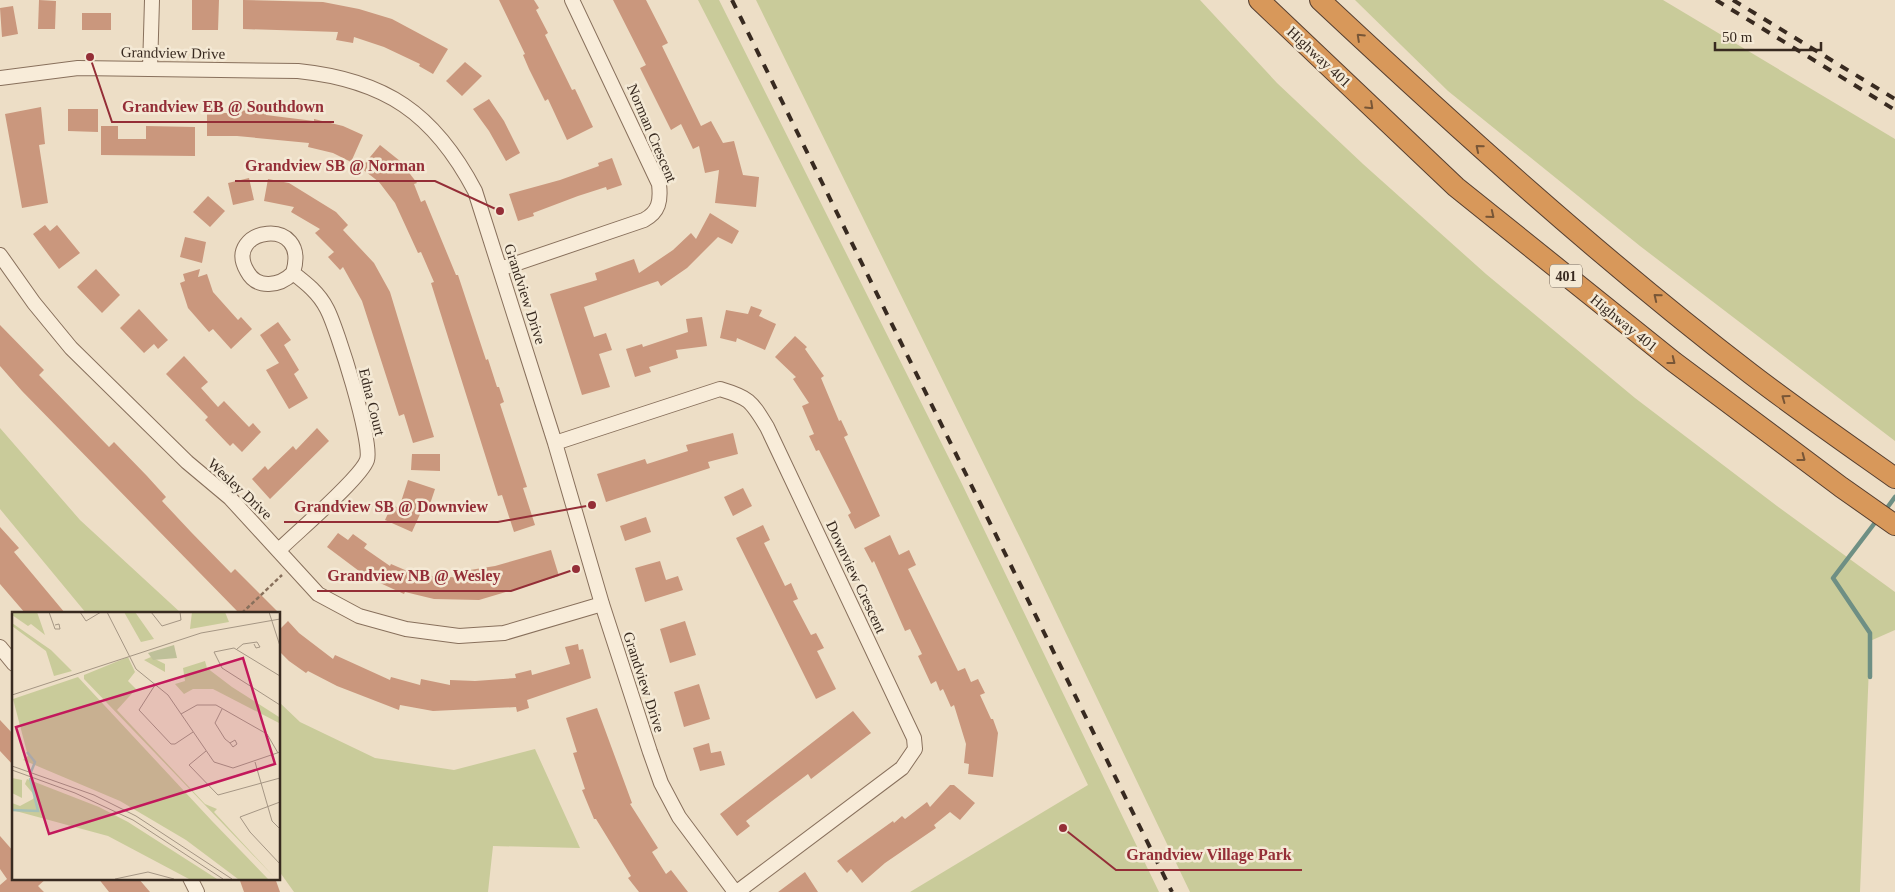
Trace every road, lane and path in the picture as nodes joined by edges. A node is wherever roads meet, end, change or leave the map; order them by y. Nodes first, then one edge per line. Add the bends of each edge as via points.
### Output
1 (152, 0) edge
2 (572, 0) edge
3 (1259, 0) edge
4 (1320, 0) edge
5 (150, 69) junction
6 (0, 78) edge
7 (0, 255) edge
8 (500, 269) junction
9 (293, 273) dead end
10 (555, 443) junction
11 (1895, 478) edge
12 (1895, 525) edge
13 (279, 550) junction
14 (292, 565) junction
15 (602, 604) junction
16 (243, 612) edge
17 (0, 648) edge
18 (12, 662) edge
19 (191, 880) edge
20 (197, 892) edge
21 (736, 892) edge

1 - 5 street
2 - 8 street, Norman Crescent via 659,184 659,204 654,214 644,220
3 -> 12 highway, Highway 401 / 401 via 1456,187 1674,362
11 -> 4 highway, 401 via 1751,374 1601,251 1459,130
5 - 6 street, Grandview Drive via 78,68
5 - 8 street, Grandview Drive via 330,74 358,81 397,100 423,120 460,163 475,191
7 - 13 street, Wesley Drive via 71,348 187,462 230,498
8 - 10 street, Grandview Drive
9 - 13 street, Edna Court via 315,290 327,309 366,436 367,459 358,475
10 - 15 street, Grandview Drive
10 - 21 street, Downview Crescent via 720,388 753,403 914,738 915,749 902,768
13 - 14 street, Wesley Drive
14 - 15 street, Wesley Drive via 318,594 359,616 406,629 442,634 504,633
14 - 16 path
15 - 21 street, Grandview Drive via 661,783 679,817
17 - 18 street
19 - 20 street

